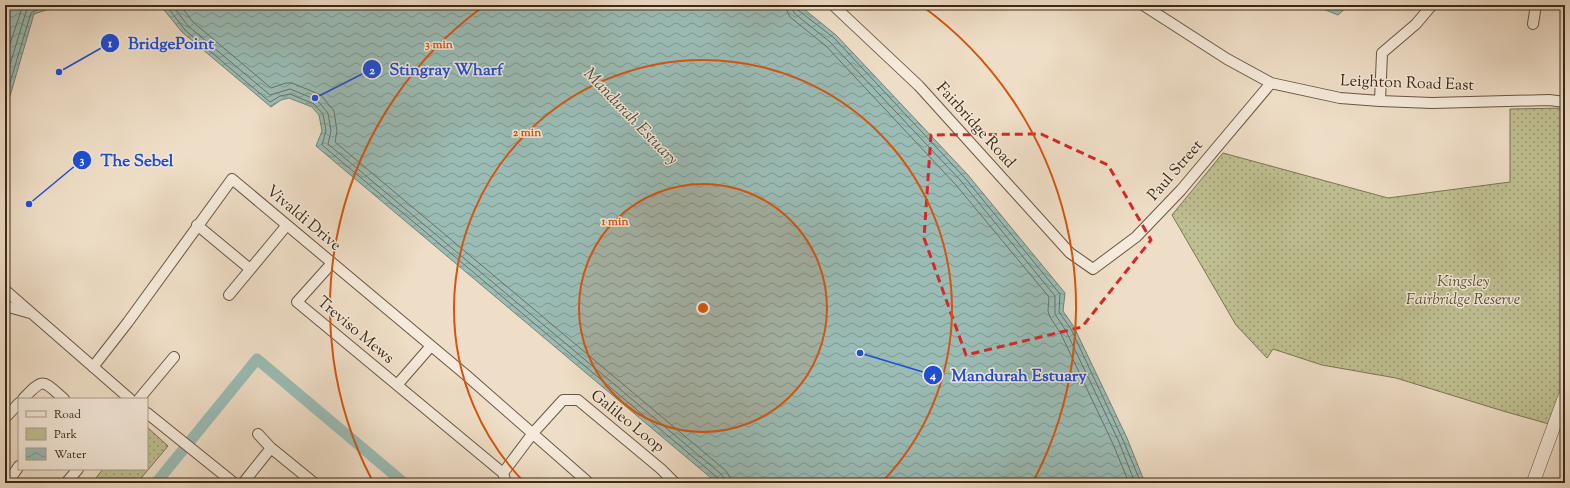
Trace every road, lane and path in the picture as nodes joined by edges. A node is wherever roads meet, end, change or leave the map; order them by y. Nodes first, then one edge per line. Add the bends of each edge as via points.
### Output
1 (833, 5) edge
2 (1143, 5) edge
3 (1432, 5) edge
4 (1536, 5) edge
5 (1533, 24) dead end
6 (1271, 83) junction
7 (1565, 96) edge
8 (1549, 100) junction
9 (1380, 101) junction
10 (1565, 102) edge
11 (197, 225) junction
12 (287, 226) junction
13 (332, 263) junction
14 (250, 269) junction
15 (1093, 269) joint
16 (5, 290) edge
17 (229, 295) dead end
18 (5, 306) edge
19 (30, 313) junction
20 (431, 346) junction
21 (174, 357) dead end
22 (93, 367) junction
23 (397, 386) junction
24 (1565, 396) edge
25 (24, 398) edge
26 (63, 398) edge
27 (129, 398) edge
28 (140, 398) edge
29 (18, 404) edge
30 (148, 415) edge
31 (5, 418) edge
32 (533, 433) junction
33 (258, 434) dead end
34 (271, 448) junction
35 (18, 467) edge
36 (77, 470) edge
37 (504, 478) edge
38 (7, 481) edge
39 (66, 483) edge
40 (234, 483) edge
41 (243, 483) edge
42 (314, 483) edge
43 (589, 483) edge
44 (675, 483) edge
45 (1533, 483) edge

1 - 15 street, Fairbridge Road via 919,86 1070,253
2 - 6 street, Leighton Road East
3 - 9 street via 1416,24 1382,53
4 - 5 street
6 - 9 street, Leighton Road East via 1340,98
6 - 15 street, Paul Street via 1181,190 1141,232
7 - 8 street, Leighton Road East
8 - 9 street, Leighton Road East via 1432,103
8 - 10 street, Leighton Road East
11 - 12 street, Vivaldi Drive via 232,179
11 - 14 street
11 - 22 street, Vivaldi Drive
12 - 13 street, Vivaldi Drive
12 - 14 street
13 - 20 street, Vivaldi Drive
13 - 23 street, Treviso Mews via 297,302
14 - 17 street
16 - 19 street
18 - 19 street
19 - 22 street
20 - 23 street, Treviso Mews
20 - 32 street, Vivaldi Drive
21 - 28 street
22 - 27 street
23 - 37 street, Treviso Mews
24 - 45 street
25 - 26 street via 36,384 42,382
29 - 31 street
30 - 40 street
32 - 37 street, Galileo Loop
32 - 43 street, Vivaldi Drive
32 - 44 street, Galileo Loop via 562,400 578,400
33 - 34 street
34 - 41 street
34 - 42 street
35 - 38 street
36 - 39 street

